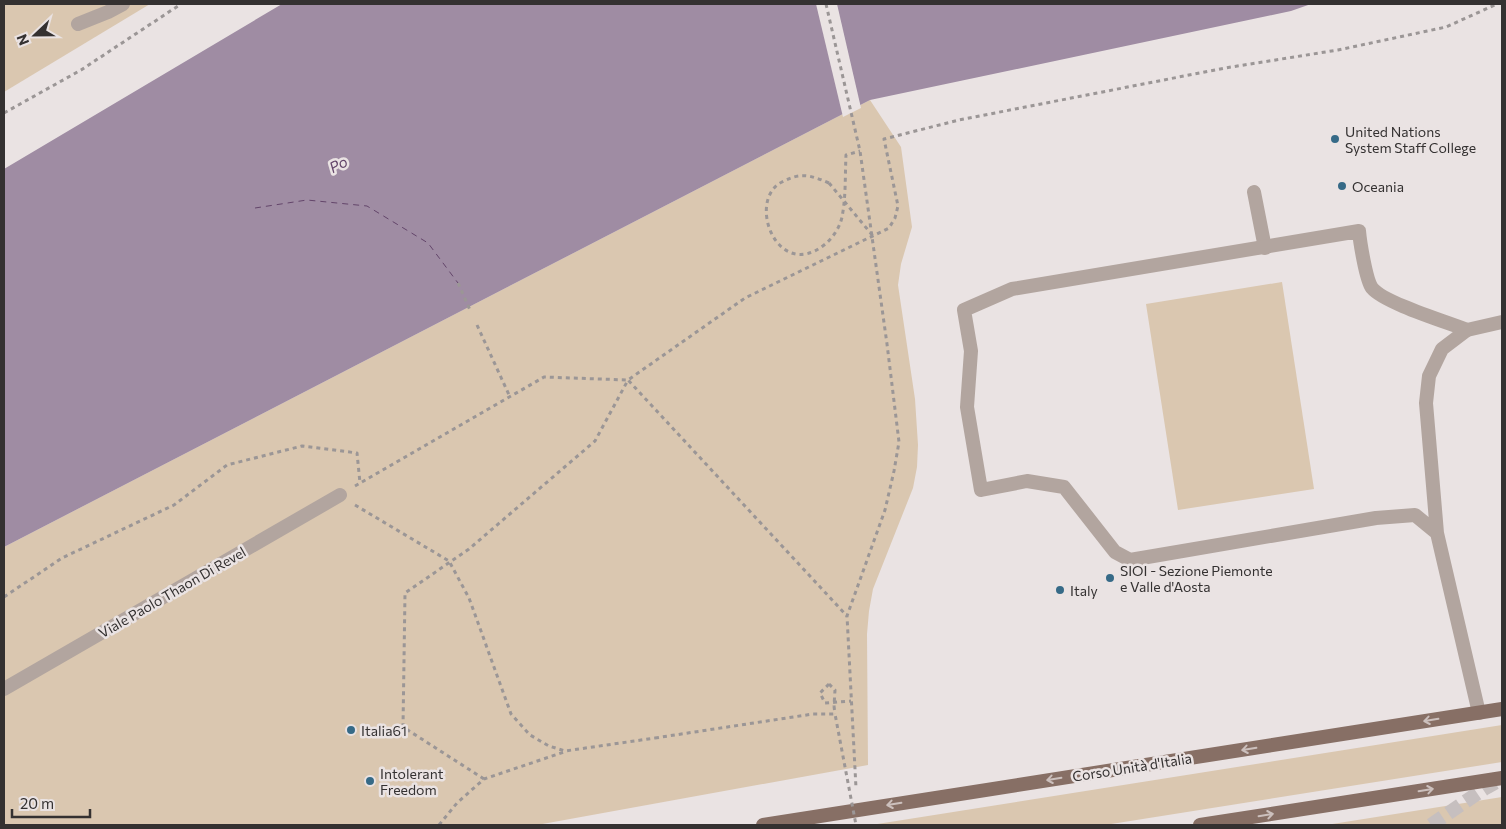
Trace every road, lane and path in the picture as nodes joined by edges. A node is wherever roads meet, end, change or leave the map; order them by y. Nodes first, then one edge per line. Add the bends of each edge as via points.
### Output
1 (122, 4) edge
2 (181, 4) edge
3 (826, 4) edge
4 (1497, 4) edge
5 (78, 24) dead end
6 (4, 113) edge
7 (860, 151) junction
8 (1254, 192) dead end
9 (873, 237) junction
10 (1265, 248) junction
11 (458, 283) dead end
12 (470, 310) dead end
13 (1502, 322) edge
14 (477, 325) dead end
15 (1467, 330) junction
16 (628, 380) junction
17 (510, 397) junction
18 (360, 483) junction
19 (340, 495) junction
20 (1437, 533) junction
21 (449, 561) junction
22 (4, 597) edge
23 (847, 616) junction
24 (4, 689) edge
25 (851, 701) junction
26 (1502, 709) edge
27 (1479, 713) junction
28 (835, 714) junction
29 (565, 751) junction
30 (1502, 778) edge
31 (484, 779) junction
32 (856, 788) dead end
33 (439, 825) edge
34 (763, 825) edge
35 (856, 825) edge
36 (1200, 825) edge

1 - 5 street
2 - 6 path via 80,70
3 - 7 path
4 - 9 path via 1437,29 959,120 884,139 898,206 890,228
7 - 9 path
7 - 9 path, bridge via 846,156 842,217 830,241 812,252 791,253 780,246 768,228 767,205 771,192 779,183 794,176 811,175 829,182
8 - 10 street
9 - 16 path via 745,298
9 - 23 path via 898,442 884,510
10 - 15 street via 1358,231 1372,288 1392,301
10 - 20 street via 1012,289 964,310 971,351 966,407 981,490 1026,480 1064,487 1114,552 1130,560 1415,515
11 - 12 path
13 - 15 street
14 - 17 path
15 - 20 street via 1442,349 1429,376 1426,403
16 - 17 path via 544,377
16 - 21 path via 596,441 469,549
16 - 23 path
17 - 18 path
18 - 19 path
18 - 22 path via 357,453 302,446 227,465 174,505 62,558
19 - 21 path
19 - 24 street, Viale Paolo Thaon Di Revel
20 - 27 street
21 - 29 path via 470,598 511,714 530,735
21 - 31 path via 405,592 403,726
23 - 25 path
25 - 28 path, bridge via 825,703 820,693 829,684 835,690 834,706
25 - 32 path
26 - 27 main road, Corso Unità d'Italia
27 -> 34 main road, Corso Unità d'Italia
28 - 29 path, bridge via 813,714
28 - 35 path, bridge
29 - 31 path
36 -> 30 main road
31 - 33 path via 457,802

